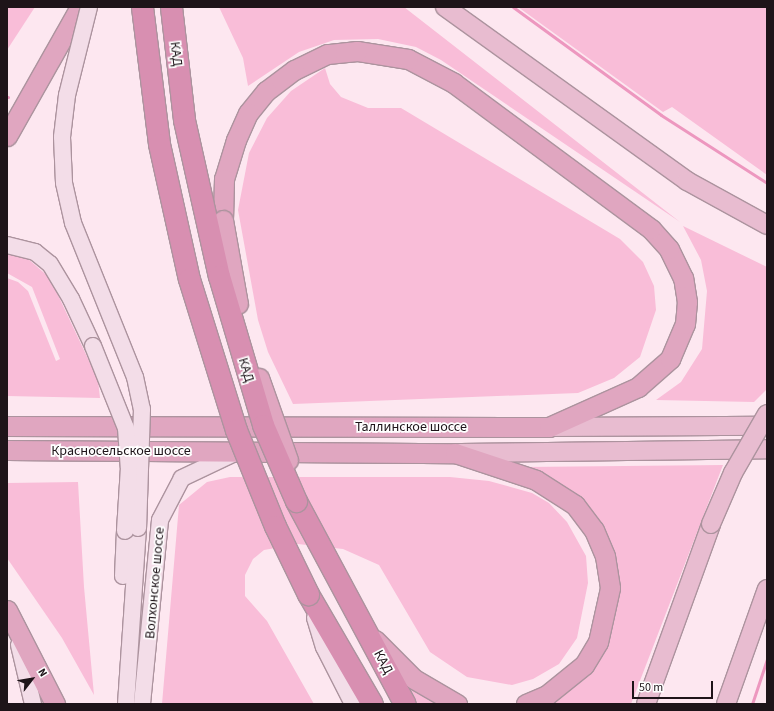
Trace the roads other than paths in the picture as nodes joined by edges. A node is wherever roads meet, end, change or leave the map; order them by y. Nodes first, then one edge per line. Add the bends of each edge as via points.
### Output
1 (80, 7) edge
2 (89, 7) edge
3 (142, 7) edge
4 (171, 7) edge
5 (445, 7) edge
6 (7, 136) edge
7 (767, 225) edge
8 (7, 245) edge
9 (767, 414) edge
10 (7, 426) edge
11 (767, 426) edge
12 (54, 427) joint
13 (549, 427) junction
14 (767, 449) edge
15 (7, 450) edge
16 (235, 453) junction
17 (455, 453) junction
18 (296, 501) junction
19 (132, 530) junction
20 (767, 589) edge
21 (308, 594) junction
22 (7, 610) edge
23 (7, 614) edge
24 (366, 630) junction
25 (147, 672) junction
26 (33, 704) edge
27 (54, 704) edge
28 (126, 704) edge
29 (142, 704) edge
30 (148, 704) edge
31 (353, 704) edge
32 (372, 704) edge
33 (406, 704) edge
34 (456, 704) edge
35 (526, 704) edge
36 (646, 704) edge
37 (726, 704) edge

1 - 6 highway
2 - 19 main road, bridge via 67,95 62,137 64,183 73,223 136,377 142,409
3 - 21 highway, КАД, bridge via 159,144 189,279 236,430 268,511
4 - 18 highway, КАД, bridge via 184,120 219,276 264,425
5 - 7 main road via 687,181
8 - 19 main road, bridge via 35,252 50,264 71,299 93,346 126,428
9 - 36 main road, bridge via 733,473 711,524
10 - 12 highway, Красносельское шоссе
11 - 13 main road, Таллинское шоссе
12 - 13 highway, Таллинское шоссе
13 - 18 highway, bridge via 638,387 670,359 683,330 687,302 683,278 669,249 651,229 454,83 408,59 357,51 328,54 294,70 266,91 248,113 224,179 222,233 231,280 255,367 290,467
14 - 17 main road, Таллинское шоссе
15 - 16 highway, Красносельское шоссе via 156,449
16 - 17 highway, Таллинское шоссе
16 - 25 main road, Волхонское шоссе via 182,478 160,520
17 - 35 highway via 553,489 575,505 594,530 605,556 610,588 598,642 584,665 568,681
18 - 24 highway, КАД
19 - 28 main road, Волхонское шоссе
20 - 37 main road
21 - 31 main road via 324,647
21 - 32 highway, КАД
22 - 27 highway
23 - 26 main road via 21,651
24 - 33 highway, КАД
24 - 34 highway via 414,679
25 - 29 main road, Волхонское шоссе
25 - 30 main road

